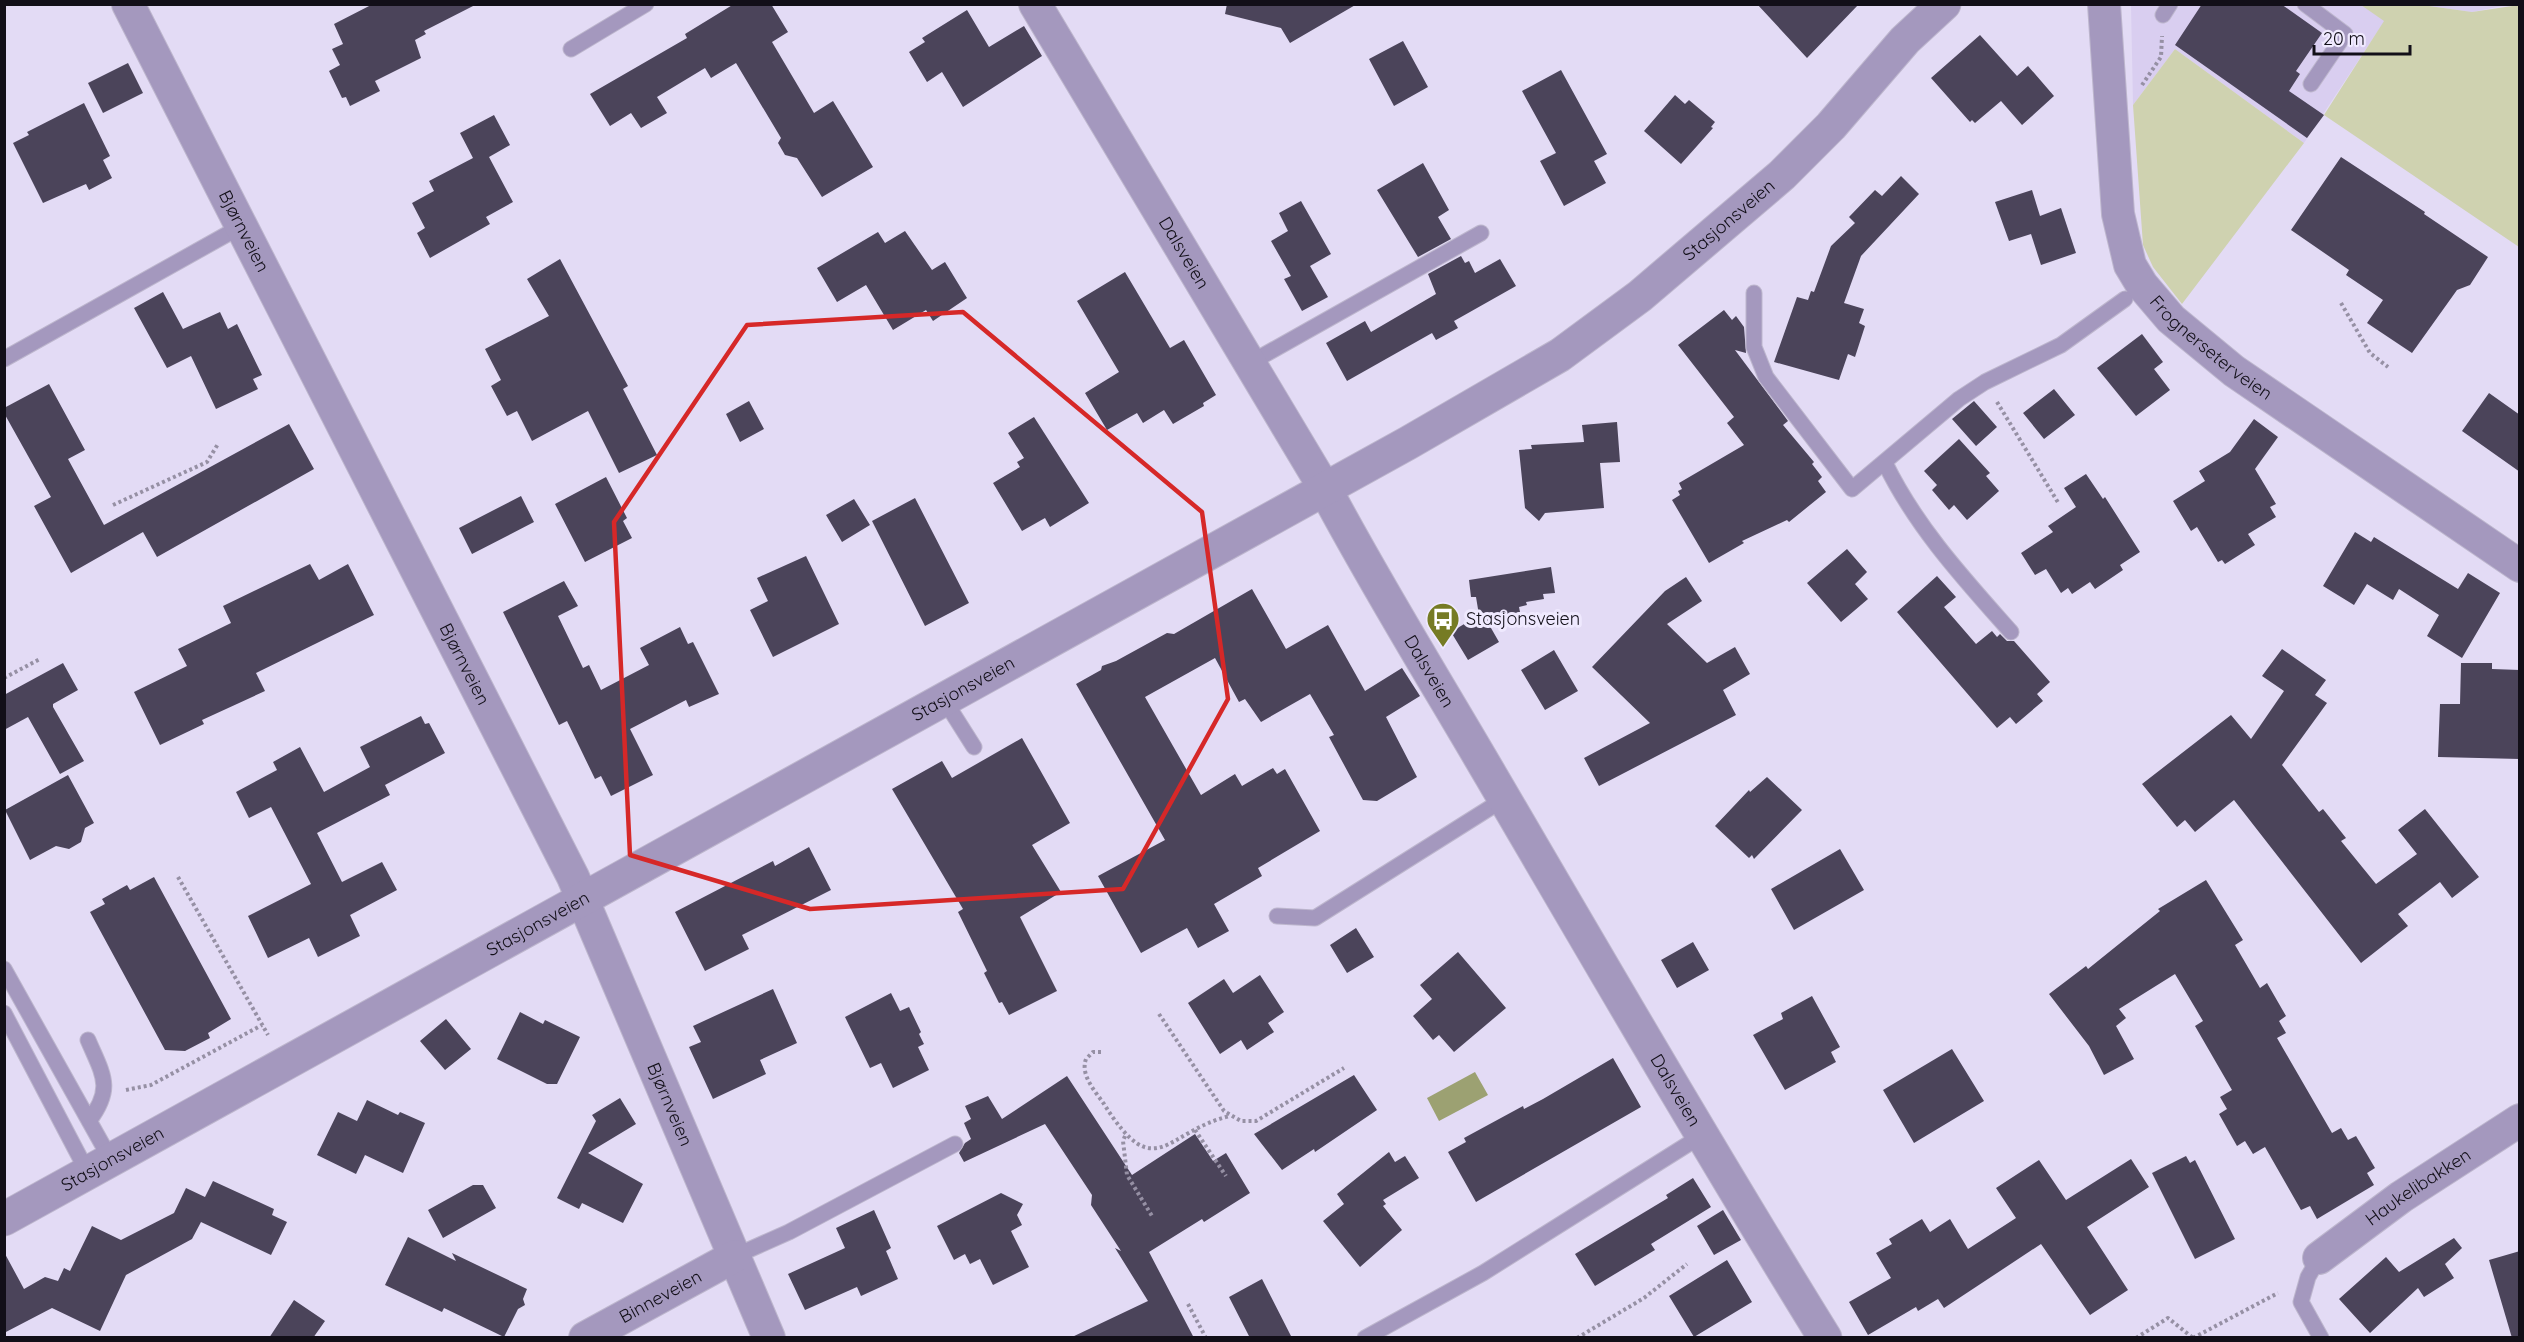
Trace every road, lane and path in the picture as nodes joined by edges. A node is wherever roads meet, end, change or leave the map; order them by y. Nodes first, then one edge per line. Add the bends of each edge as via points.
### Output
1 (128, 4) edge
2 (646, 4) edge
3 (1035, 4) edge
4 (1944, 4) edge
5 (2104, 4) edge
6 (2305, 4) edge
7 (2167, 10) edge
8 (571, 49) dead end
9 (2311, 84) dead end
10 (2139, 90) dead end
11 (240, 227) junction
12 (1481, 232) dead end
13 (1754, 293) dead end
14 (2125, 299) dead end
15 (2341, 303) dead end
16 (4, 359) edge
17 (1250, 363) junction
18 (2388, 367) dead end
19 (1985, 382) junction
20 (218, 444) dead end
21 (1885, 463) junction
22 (1325, 489) junction
23 (113, 504) dead end
24 (2059, 504) dead end
25 (2520, 566) edge
26 (2011, 632) dead end
27 (40, 659) dead end
28 (4, 678) edge
29 (943, 698) junction
30 (974, 747) dead end
31 (1504, 799) junction
32 (178, 877) dead end
33 (584, 900) junction
34 (1277, 916) dead end
35 (4, 969) edge
36 (4, 1013) edge
37 (1160, 1014) dead end
38 (262, 1025) junction
39 (268, 1036) dead end
40 (88, 1040) dead end
41 (1101, 1052) dead end
42 (1344, 1068) dead end
43 (106, 1087) junction
44 (1230, 1115) junction
45 (2520, 1120) edge
46 (89, 1121) junction
47 (1195, 1129) junction
48 (1125, 1136) junction
49 (1701, 1137) junction
50 (955, 1144) dead end
51 (99, 1166) junction
52 (1226, 1176) dead end
53 (1152, 1216) dead end
54 (4, 1219) edge
55 (735, 1256) junction
56 (1687, 1264) dead end
57 (2313, 1267) junction
58 (1188, 1304) dead end
59 (585, 1338) edge
60 (769, 1338) edge
61 (1206, 1338) edge
62 (1365, 1338) edge
63 (1577, 1338) edge
64 (1825, 1338) edge
65 (2136, 1338) edge
66 (2193, 1338) edge
67 (2321, 1338) edge

1 - 11 street, Bjørnveien
2 - 8 lane
3 - 17 street, Dalsveien
4 - 22 street, Stasjonsveien via 1905,40 1831,126 1782,175 1610,320 1525,377
5 - 25 street, Frognerseterveien via 2118,214 2130,265 2142,285 2171,319 2234,371
6 - 9 lane via 2345,34
7 - 10 path via 2161,57
11 - 16 lane
11 - 33 street, Bjørnveien
12 - 17 lane
13 - 21 lane via 1754,347 1779,398 1852,489
14 - 19 lane via 2061,345
15 - 18 path via 2370,353
17 - 22 street, Dalsveien
19 - 21 lane via 1959,399
19 - 24 path
20 - 23 path via 207,462
21 - 26 lane via 1897,488 1936,545
22 - 29 street, Stasjonsveien
22 - 31 street, Dalsveien via 1407,638
27 - 28 path
29 - 30 lane
29 - 33 street, Stasjonsveien
31 - 34 lane via 1315,918
31 - 49 street, Dalsveien
32 - 38 path
33 - 51 street, Stasjonsveien
33 - 55 street, Bjørnveien
35 - 46 lane
36 - 51 lane
37 - 44 path
38 - 39 path
38 - 43 path via 151,1085 120,1090
40 - 43 lane
41 - 48 path via 1093,1052 1086,1059 1085,1075
42 - 44 path via 1256,1121 1248,1123
43 - 46 lane via 102,1104
44 - 47 path
45 - 57 street, Haukelibakken via 2401,1197
46 - 51 lane
47 - 48 path via 1161,1148 1140,1145
47 - 52 path
48 - 53 path via 1127,1175
49 - 62 lane via 1483,1273
49 - 64 street, Dalsveien
50 - 55 lane via 789,1232
51 - 54 street, Stasjonsveien
55 - 59 street, Binneveien
55 - 60 street, Bjørnveien
56 - 63 path via 1644,1298
57 - 66 path
57 - 67 lane via 2301,1302
58 - 61 path
65 - 66 path via 2168,1318

